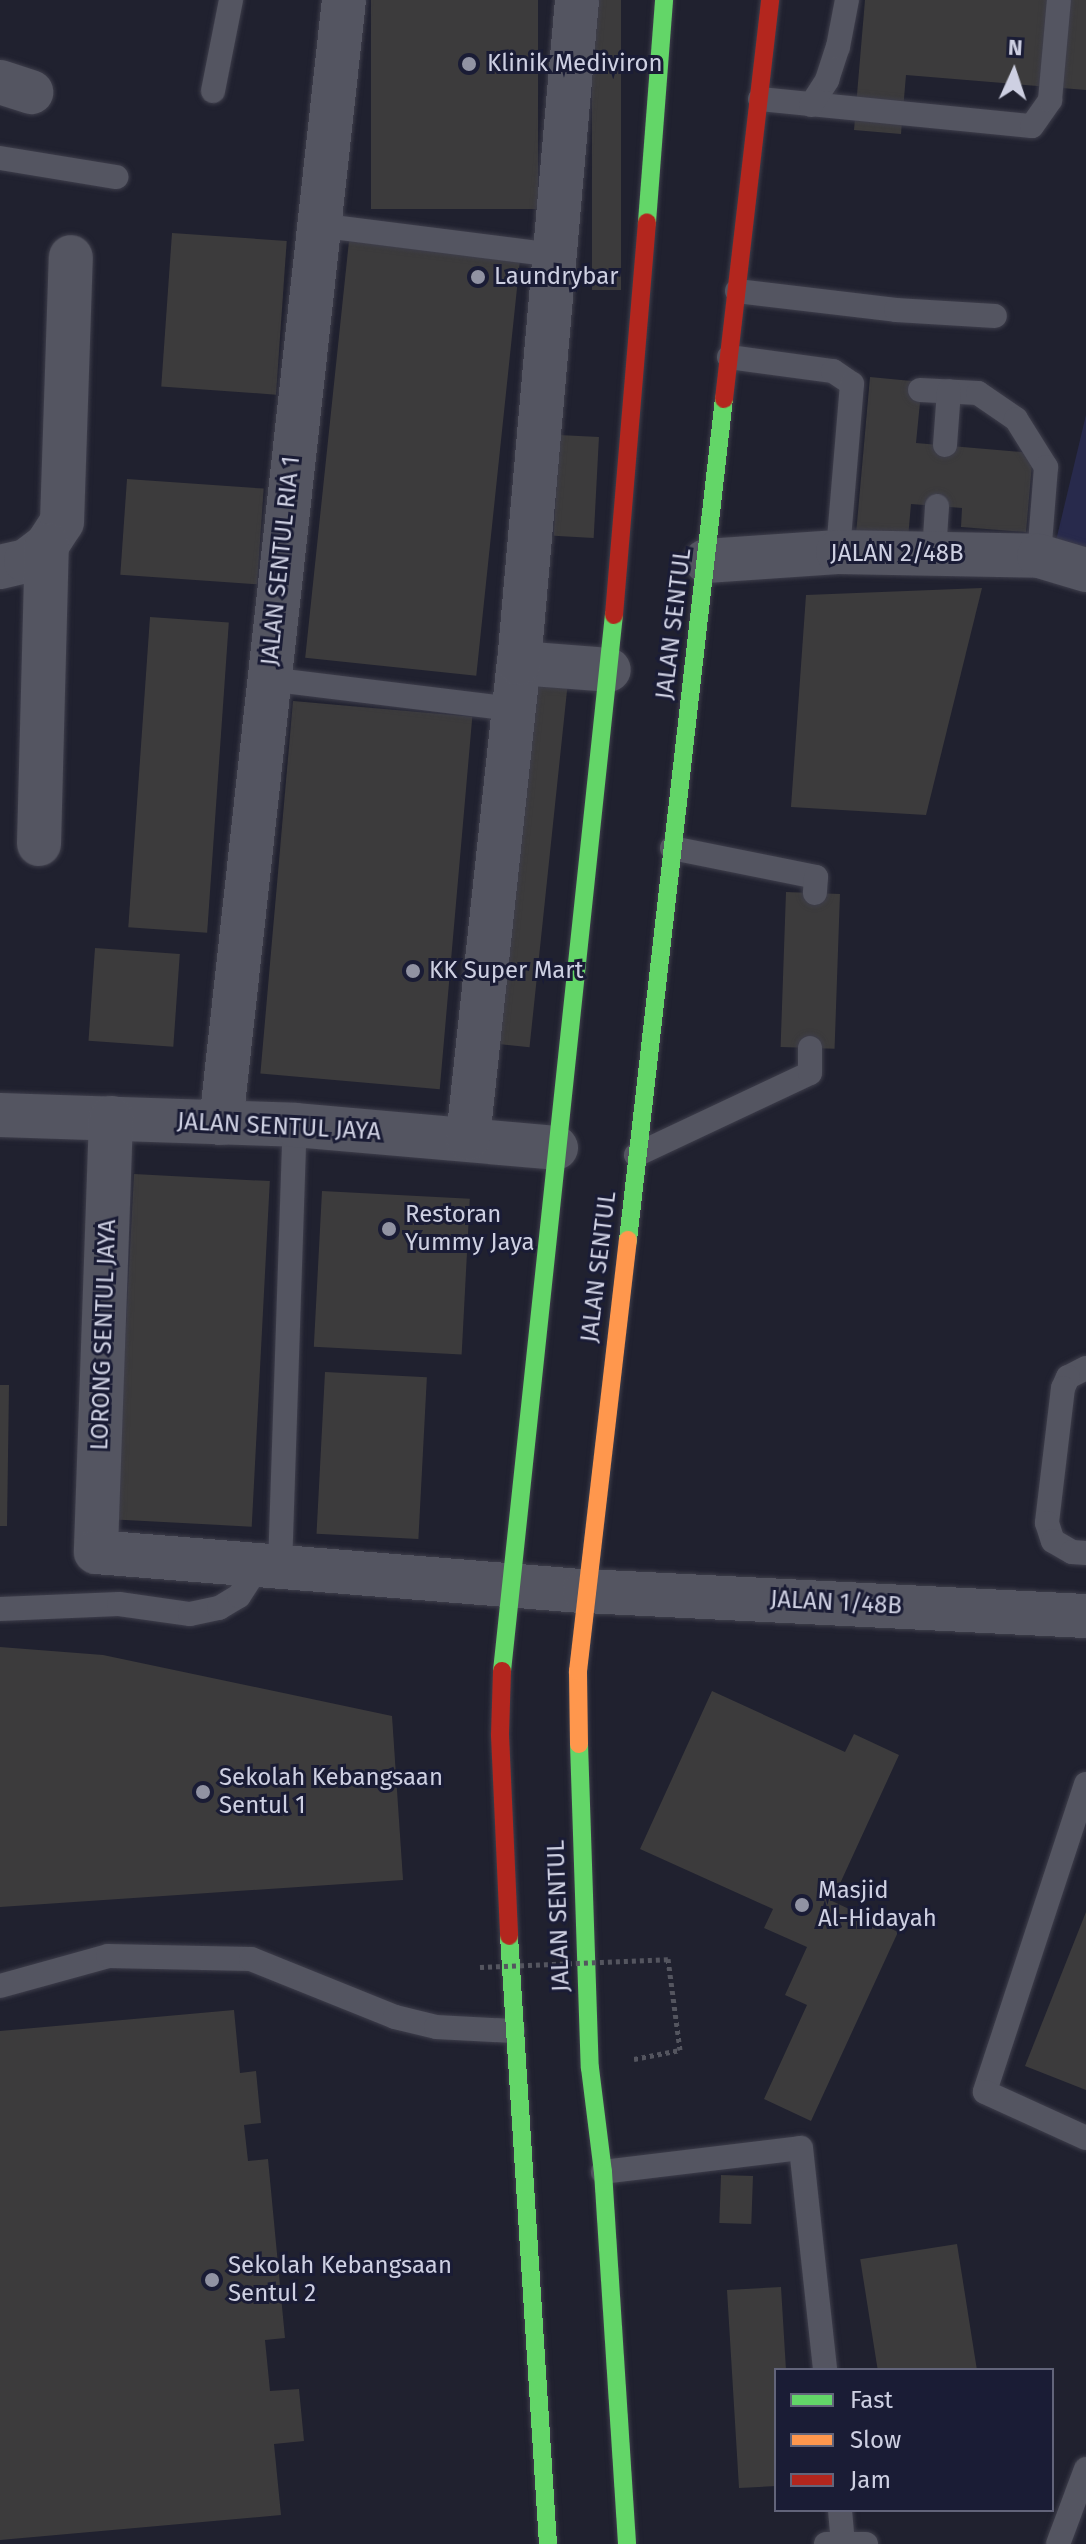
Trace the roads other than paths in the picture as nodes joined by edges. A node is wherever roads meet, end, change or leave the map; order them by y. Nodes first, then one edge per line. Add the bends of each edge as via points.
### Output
1 (231, 0) edge
2 (344, 0) edge
3 (577, 0) edge
4 (664, 0) edge
5 (770, 0) edge
6 (847, 0) edge
7 (1059, 0) edge
8 (213, 91) dead end
9 (760, 99) junction
10 (811, 105) junction
11 (0, 158) edge
12 (116, 177) dead end
13 (317, 225) junction
14 (555, 255) junction
15 (71, 257) dead end
16 (737, 291) junction
17 (995, 316) dead end
18 (729, 357) junction
19 (920, 390) dead end
20 (949, 391) junction
21 (945, 445) dead end
22 (937, 506) dead end
23 (47, 545) junction
24 (838, 552) junction
25 (934, 554) junction
26 (1039, 556) junction
27 (706, 561) junction
28 (0, 567) edge
29 (1086, 570) edge
30 (519, 663) junction
31 (609, 670) junction
32 (268, 679) junction
33 (514, 709) junction
34 (39, 844) dead end
35 (672, 848) junction
36 (815, 893) dead end
37 (810, 1048) dead end
38 (0, 1115) edge
39 (111, 1118) junction
40 (221, 1123) junction
41 (295, 1125) junction
42 (468, 1138) junction
43 (556, 1148) junction
44 (636, 1155) junction
45 (1086, 1368) edge
46 (96, 1552) joint
47 (1086, 1553) edge
48 (270, 1566) junction
49 (509, 1585) junction
50 (585, 1591) junction
51 (0, 1609) edge
52 (1086, 1616) edge
53 (1086, 1784) edge
54 (0, 1986) edge
55 (513, 2031) junction
56 (1086, 2138) edge
57 (603, 2172) junction
58 (825, 2368) edge
59 (1086, 2469) edge
60 (840, 2512) edge
61 (843, 2543) edge
62 (548, 2544) edge
63 (627, 2544) edge
64 (826, 2544) edge
65 (866, 2544) edge
66 (1058, 2544) edge

1 - 8 lane
2 - 13 street, JALAN SENTUL RIA 1
3 - 14 street
4 - 31 main road, JALAN SENTUL
5 - 9 main road, JALAN SENTUL
6 - 10 lane via 827,80
7 - 10 lane via 1050,100 1032,126
9 - 10 lane
9 - 16 main road, JALAN SENTUL
11 - 12 lane
13 - 14 lane
13 - 32 street, JALAN SENTUL RIA 1
14 - 30 street
15 - 23 street via 62,522
16 - 17 lane
16 - 18 main road, JALAN SENTUL
18 - 24 lane via 833,371 861,385
18 - 27 main road, JALAN SENTUL
19 - 20 lane
20 - 21 lane
20 - 26 lane via 978,393 1016,419 1046,467
22 - 25 lane
23 - 28 street via 26,561
23 - 34 street
24 - 25 street, JALAN 2/48B
24 - 27 street, JALAN 2/48B
25 - 26 street, JALAN 2/48B
26 - 29 street, JALAN 2/48B
27 - 35 main road, JALAN SENTUL
30 - 31 street
30 - 33 street
31 - 43 main road, JALAN SENTUL
32 - 33 lane
32 - 40 street, JALAN SENTUL RIA 1
33 - 42 street
35 - 36 lane via 816,877
35 - 44 main road, JALAN SENTUL
37 - 44 lane via 810,1073
38 - 39 street, JALAN SENTUL JAYA
39 - 40 street, JALAN SENTUL JAYA
39 - 46 street, LORONG SENTUL JAYA
40 - 41 street, JALAN SENTUL JAYA
41 - 42 street, JALAN SENTUL JAYA
41 - 48 lane
42 - 43 street, JALAN SENTUL JAYA
43 - 49 main road, JALAN SENTUL
44 - 50 main road, JALAN SENTUL
45 - 47 lane via 1068,1377 1063,1388 1047,1523 1053,1541
46 - 48 street, JALAN 1/48B
48 - 49 street, JALAN 1/48B
48 - 51 lane via 219,1608 190,1614 119,1604
49 - 50 street, JALAN 1/48B
49 - 55 main road, JALAN SENTUL via 500,1735
50 - 52 street, JALAN 1/48B
50 - 57 main road, JALAN SENTUL via 578,1671 581,1881 590,2068
53 - 56 lane via 985,2092
54 - 55 lane via 108,1956 251,1959 395,2017 436,2027
55 - 62 main road, JALAN SENTUL
57 - 58 lane via 801,2148
57 - 63 main road, JALAN SENTUL
59 - 66 lane
60 - 61 lane
61 - 64 lane
61 - 65 lane

